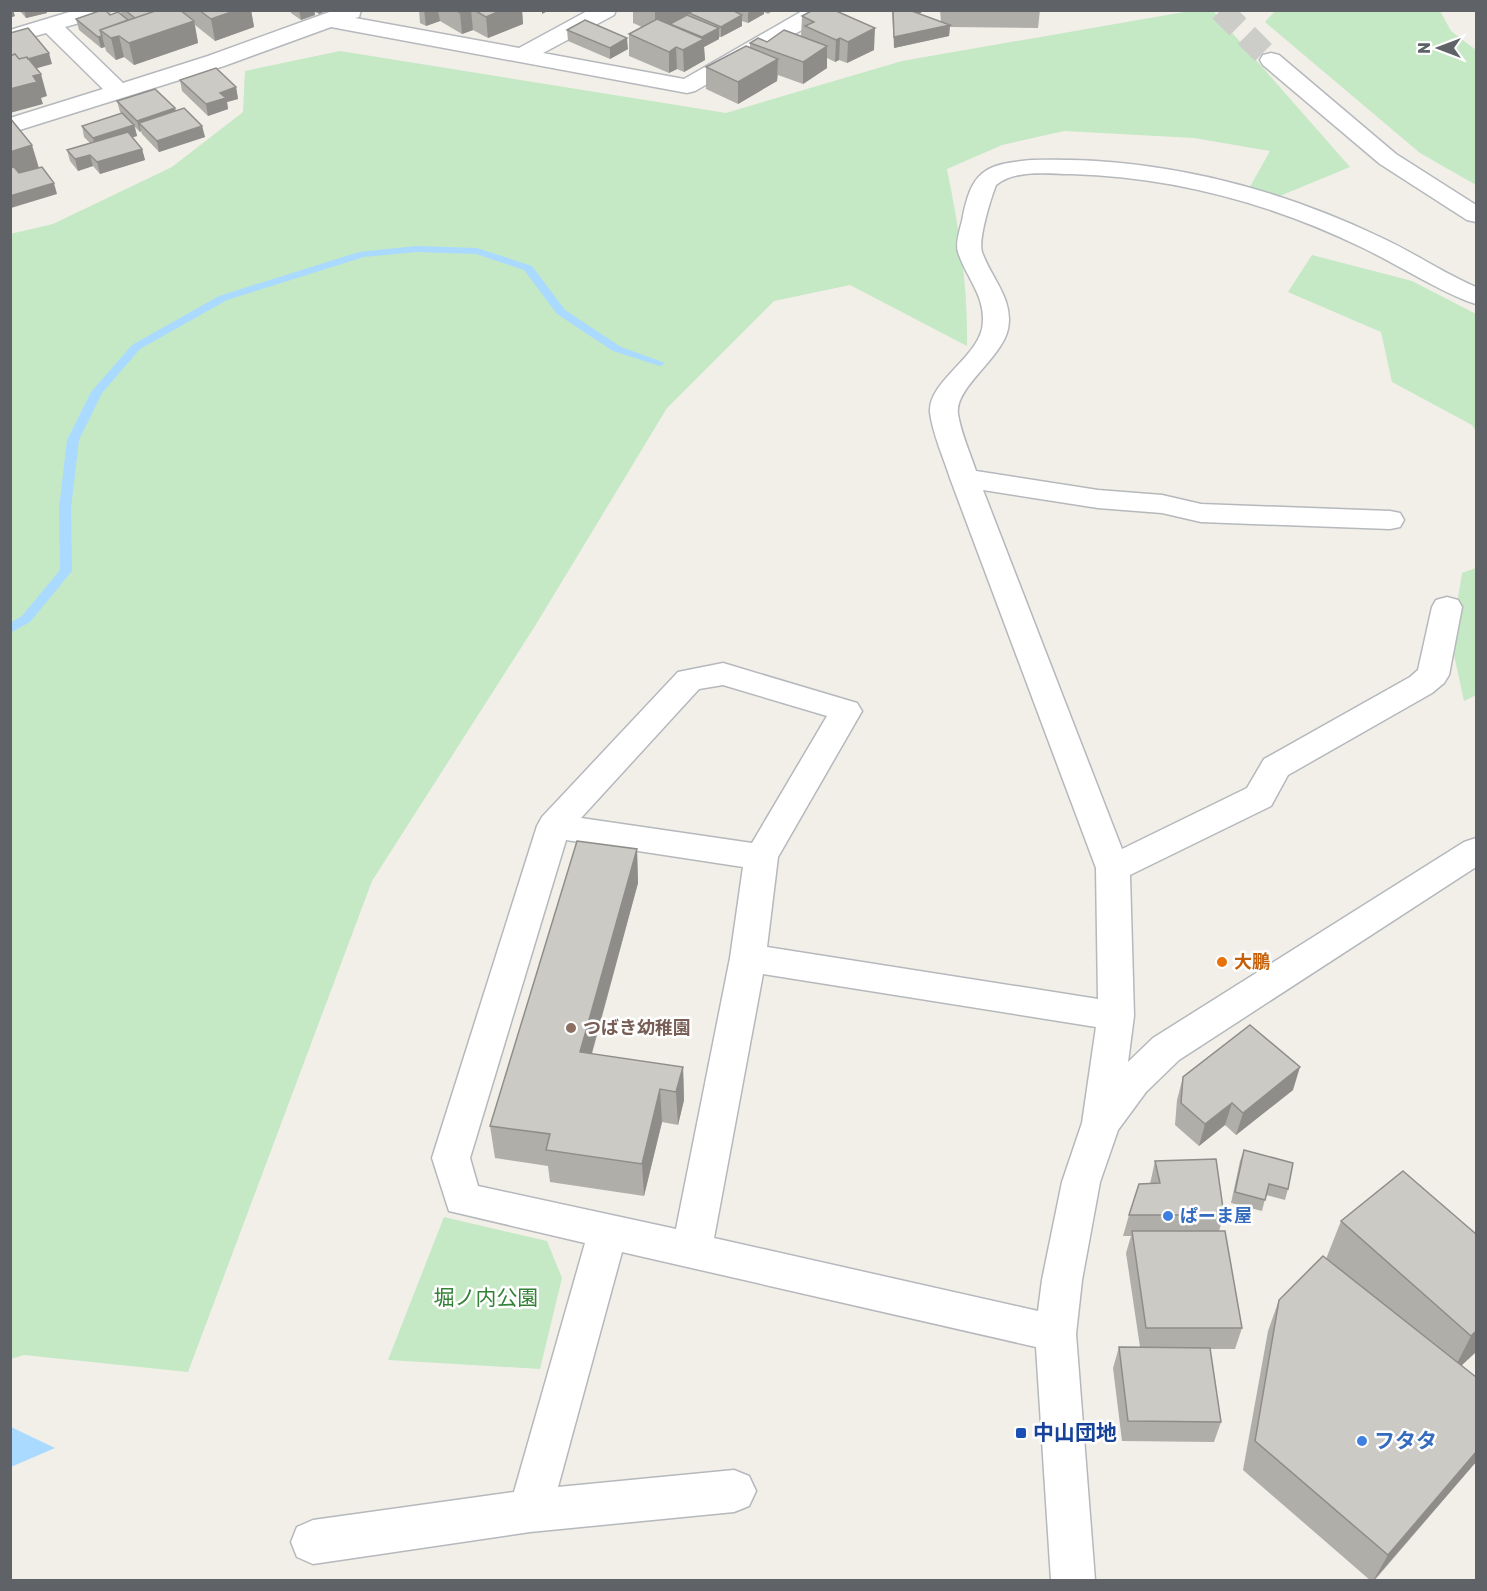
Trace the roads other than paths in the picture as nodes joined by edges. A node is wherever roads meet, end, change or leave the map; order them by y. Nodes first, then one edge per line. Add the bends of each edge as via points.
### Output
1 (100, 10) edge
2 (356, 10) edge
3 (606, 10) edge
4 (819, 10) edge
5 (331, 20) junction
6 (51, 26) junction
7 (10, 37) edge
8 (523, 55) junction
9 (1271, 60) tunnel mouth
10 (119, 92) junction
11 (10, 126) edge
12 (1476, 214) edge
13 (1476, 296) edge
14 (964, 478) junction
15 (1390, 520) dead end
16 (1447, 607) dead end
17 (554, 826) junction
18 (1476, 851) edge
19 (761, 857) junction
20 (1113, 868) junction
21 (748, 958) junction
22 (1116, 1016) junction
23 (1101, 1123) junction
24 (608, 1231) junction
25 (692, 1250) junction
26 (1056, 1334) junction
27 (734, 1491) dead end
28 (530, 1511) junction
29 (313, 1542) dead end
30 (1073, 1581) edge

1 - 6 street
2 - 5 street
3 - 8 street
4 - 8 street via 687,86
5 - 8 street
5 - 10 street
6 - 7 street
6 - 10 street
9 - 12 street via 1388,159
10 - 11 street
13 - 14 street via 1369,241 1300,212 1211,184 1077,166 1002,172 988,179 982,191 969,250 996,308 995,329 987,348 945,399 944,413
14 - 15 street via 1098,499 1162,504 1201,513
14 - 20 street
16 - 20 street via 1433,675 1427,680 1276,767 1259,797
17 - 19 street
17 - 19 street via 688,680 723,674 846,711
17 - 24 street via 451,1158 463,1199
18 - 23 street via 1166,1049 1133,1081
19 - 21 street
20 - 22 street
21 - 22 street
21 - 25 street
22 - 23 street
23 - 26 street via 1081,1182
24 - 25 street
24 - 28 street
25 - 26 street
26 - 30 street
27 - 28 street
28 - 29 street

